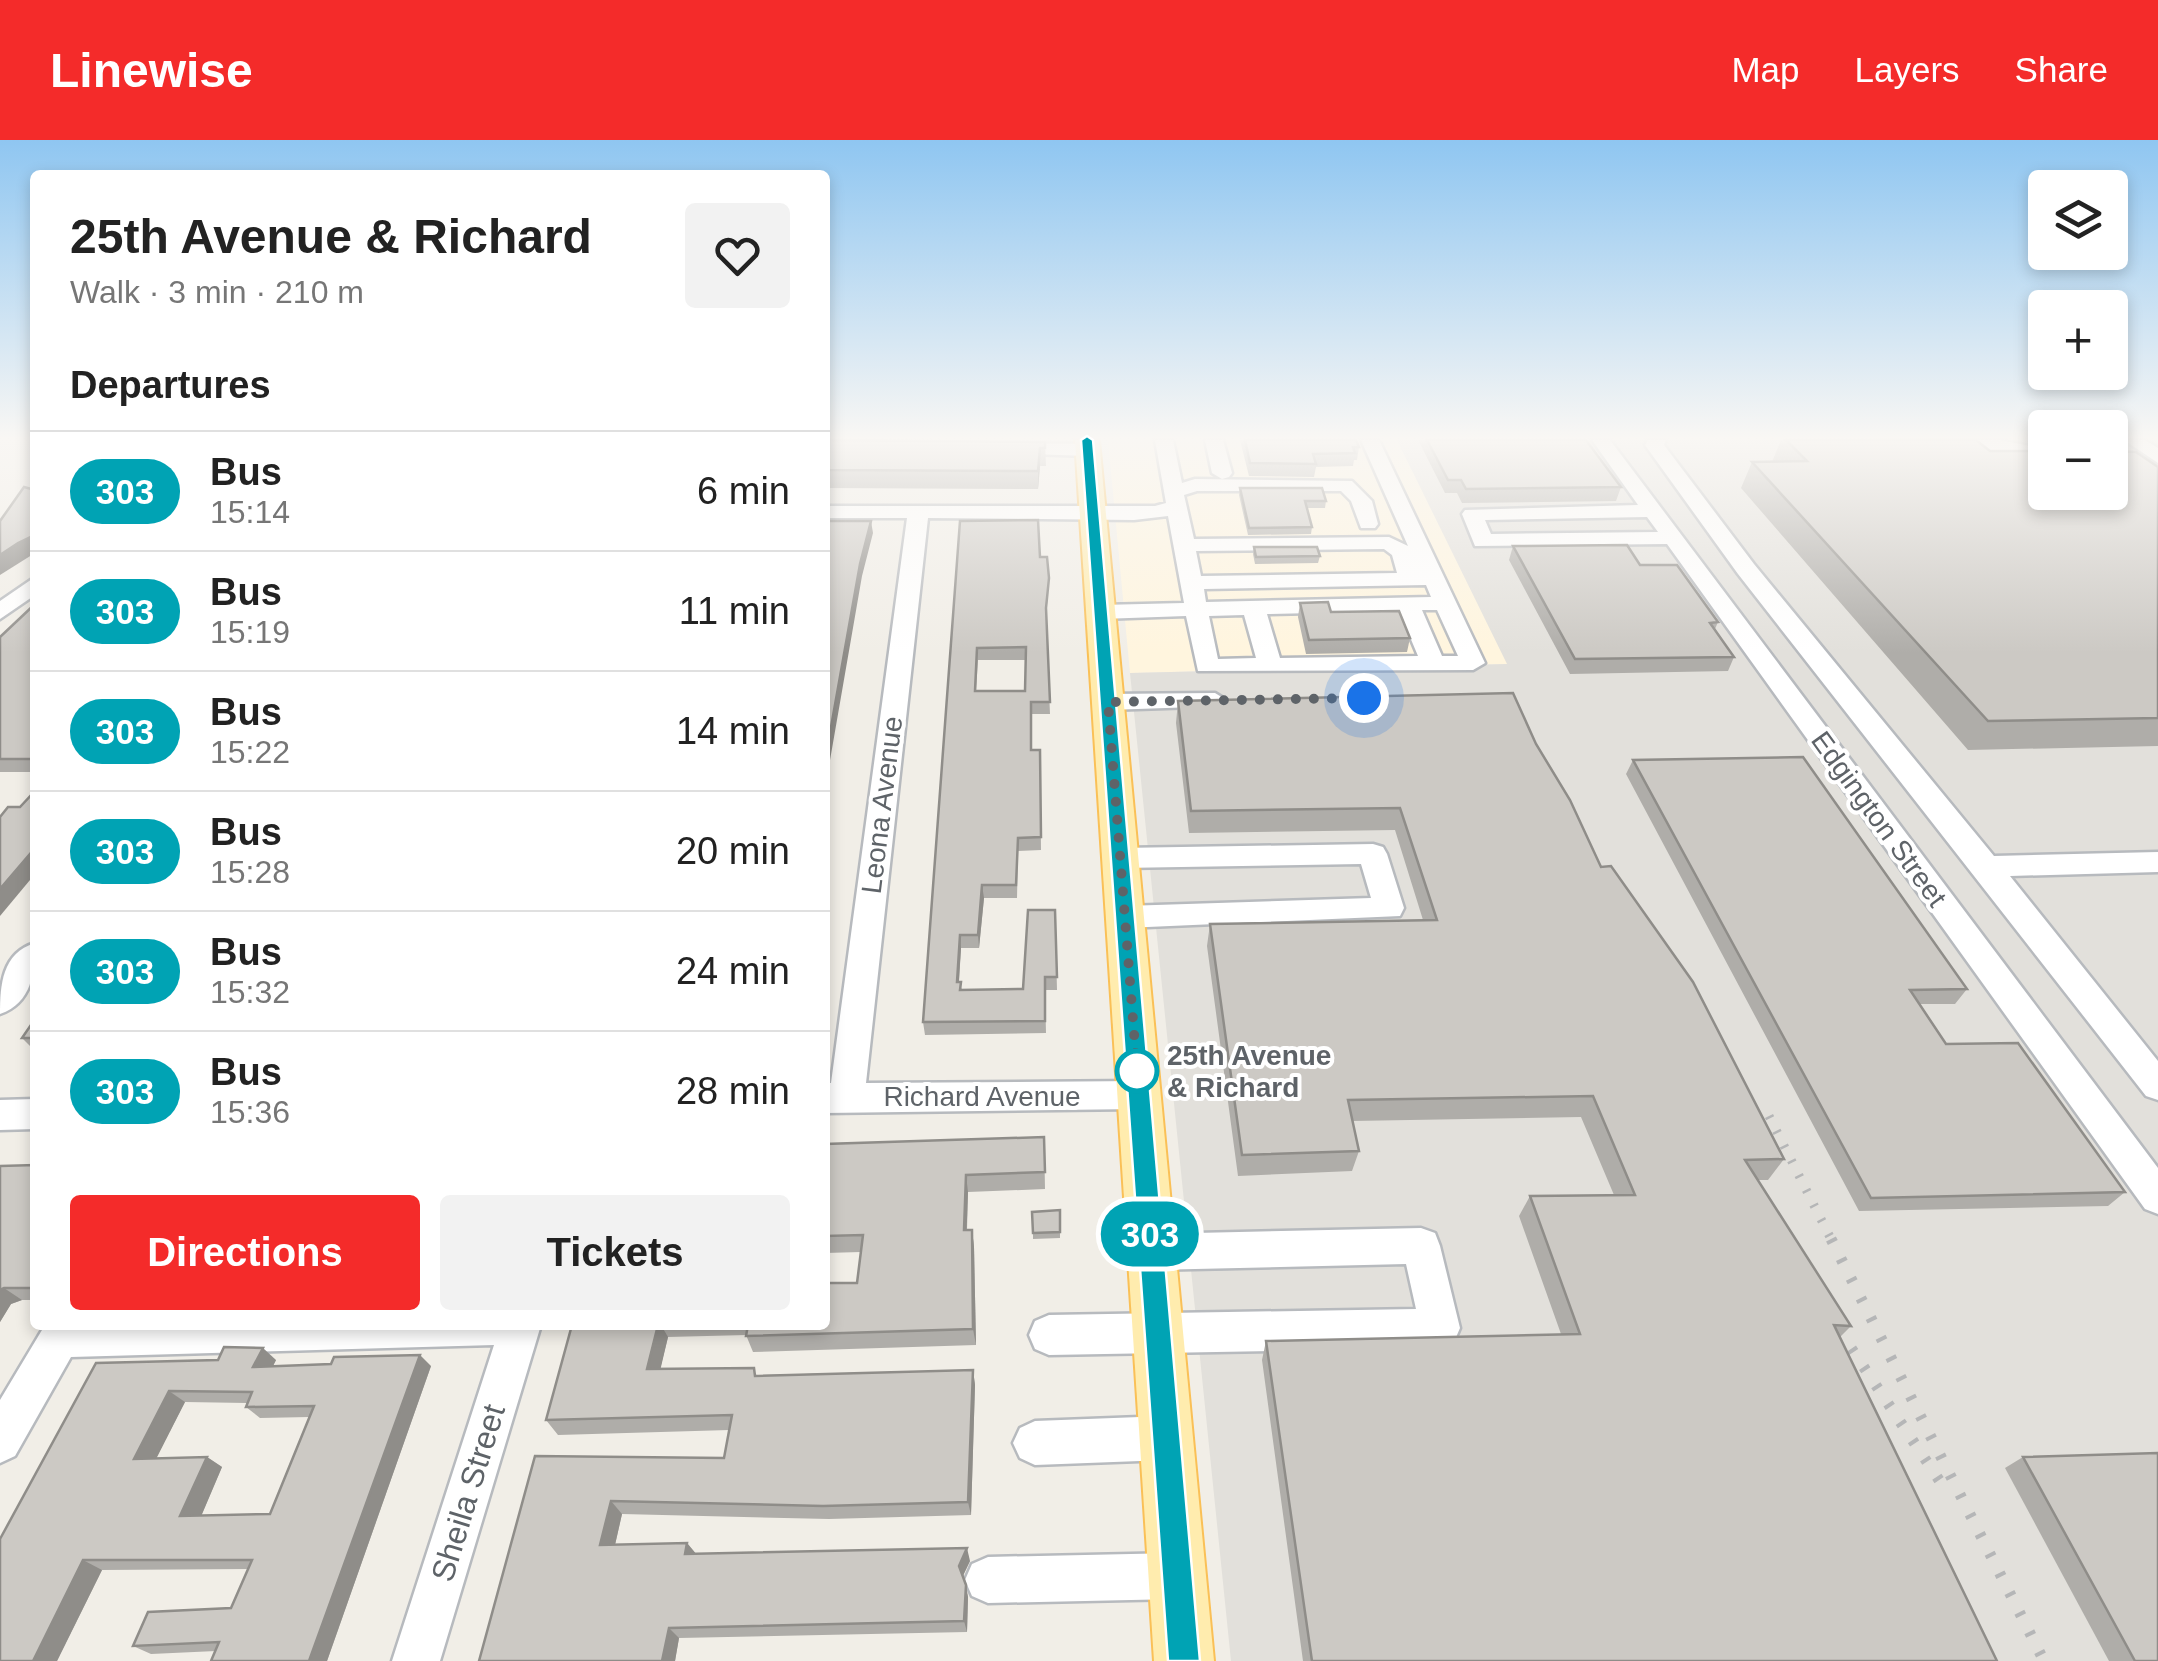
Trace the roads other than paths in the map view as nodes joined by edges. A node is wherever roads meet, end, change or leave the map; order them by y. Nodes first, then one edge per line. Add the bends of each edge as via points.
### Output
1 (1169, 511) edge
2 (1177, 511) edge
3 (1189, 511) edge
4 (1202, 511) edge
5 (1366, 511) edge
6 (1402, 511) edge
7 (1703, 511) edge
8 (830, 512) edge
9 (1093, 512) junction
10 (1653, 512) joint
11 (918, 513) junction
12 (1408, 523) junction
13 (1368, 524) junction
14 (1673, 538) junction
15 (1434, 579) junction
16 (1192, 583) junction
17 (30, 588) edge
18 (1406, 592) junction
19 (1445, 603) junction
20 (1254, 608) junction
21 (1196, 609) junction
22 (0, 612) edge
23 (1101, 612) junction
24 (1432, 664) junction
25 (1270, 665) junction
26 (1246, 700) edge
27 (1108, 702) junction
28 (1120, 858) junction
29 (2158, 862) edge
30 (1986, 866) junction
31 (1125, 917) junction
32 (30, 962) edge
33 (0, 1001) edge
34 (2158, 1086) edge
35 (1139, 1095) junction
36 (836, 1098) edge
37 (30, 1114) edge
38 (0, 1115) edge
39 (2158, 1197) edge
40 (1152, 1252) junction
41 (242, 1330) edge
42 (519, 1330) edge
43 (1049, 1335) dead end
44 (1158, 1335) junction
45 (1166, 1438) junction
46 (0, 1441) edge
47 (1035, 1444) dead end
48 (1177, 1576) junction
49 (988, 1580) dead end
50 (416, 1661) edge
51 (1184, 1661) edge

1 - 9 street
2 - 16 street
3 - 18 street via 1389,543 1401,550 1410,570
4 - 13 street
5 - 13 street
6 - 12 street
7 - 30 street
8 - 11 street
9 - 11 street
9 - 23 main road
10 - 14 street, Edgington Street
10 - 14 street via 1472,514 1483,541
11 - 36 street, Leona Avenue
12 - 13 street
12 - 15 street
14 - 39 street, Edgington Street
15 - 18 street
15 - 19 street
16 - 18 street
16 - 21 street
17 - 22 street
18 - 19 street
18 - 20 street
18 - 24 street
19 - 24 street via 1473,663
20 - 21 street
20 - 25 street
21 - 23 street
21 - 25 street via 1207,666
23 - 27 main road
24 - 25 street
26 - 27 street
27 - 28 main road
28 - 31 main road
28 - 31 street via 1373,854 1389,908
29 - 30 street
30 - 34 street
31 - 35 main road
32 - 33 street
35 - 36 street, Richard Avenue
35 - 40 main road
37 - 38 street
40 - 44 main road
40 - 44 street via 1422,1246 1440,1328
41 - 46 street via 60,1338
42 - 50 street, Sheila Street
43 - 44 street
44 - 45 main road
45 - 47 street
45 - 48 main road
48 - 49 street
48 - 51 main road

